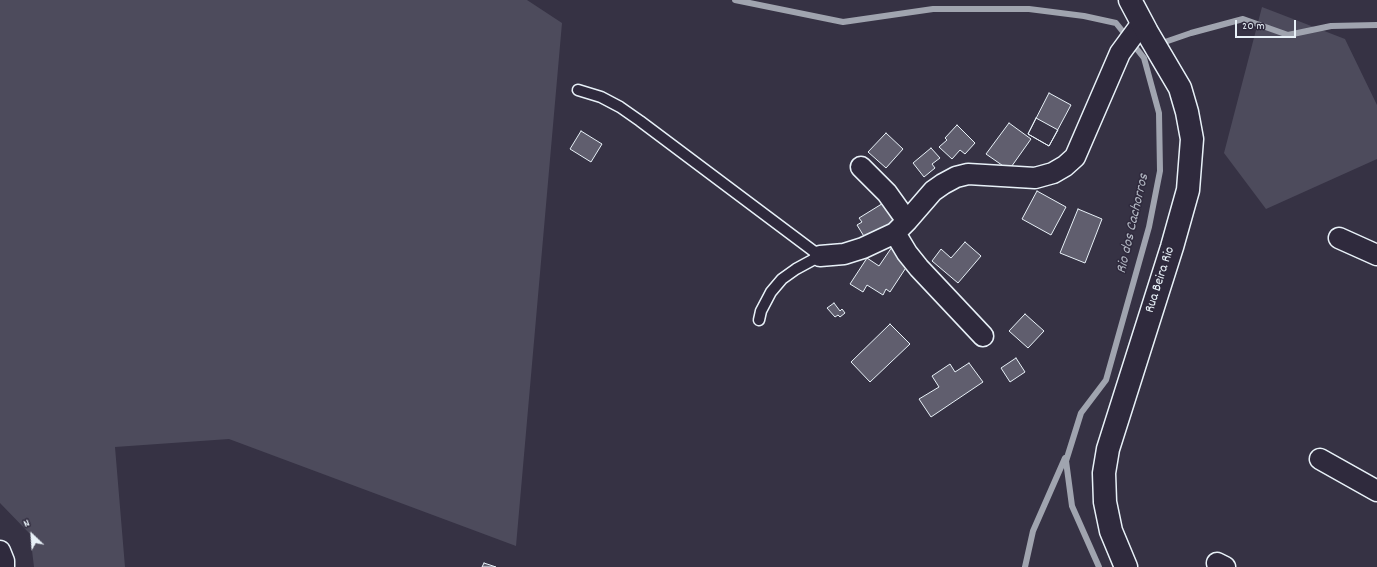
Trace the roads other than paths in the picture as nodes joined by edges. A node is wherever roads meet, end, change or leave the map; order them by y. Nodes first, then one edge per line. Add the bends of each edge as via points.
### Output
1 (1130, 0) edge
2 (1145, 33) junction
3 (578, 90) dead end
4 (862, 167) dead end
5 (901, 227) junction
6 (1339, 238) dead end
7 (1377, 255) edge
8 (820, 256) junction
9 (759, 320) dead end
10 (984, 336) dead end
11 (1320, 459) dead end
12 (1377, 491) edge
13 (0, 551) edge
14 (4, 567) edge
15 (1126, 567) edge

1 - 2 street, Rua Beira Rio
2 - 5 street via 1120,53 1075,157 1065,166 1053,173 1035,178 968,174 956,177 933,191
2 - 15 street, Rua Beira Rio via 1180,88 1188,112 1192,139 1188,190 1108,449 1104,473 1105,502 1111,531
3 - 8 lane via 601,98 627,112
4 - 5 street via 887,193
5 - 8 street via 863,248 844,254
5 - 10 street via 907,253
6 - 7 street
8 - 9 lane via 782,279 770,292
11 - 12 street
13 - 14 street

